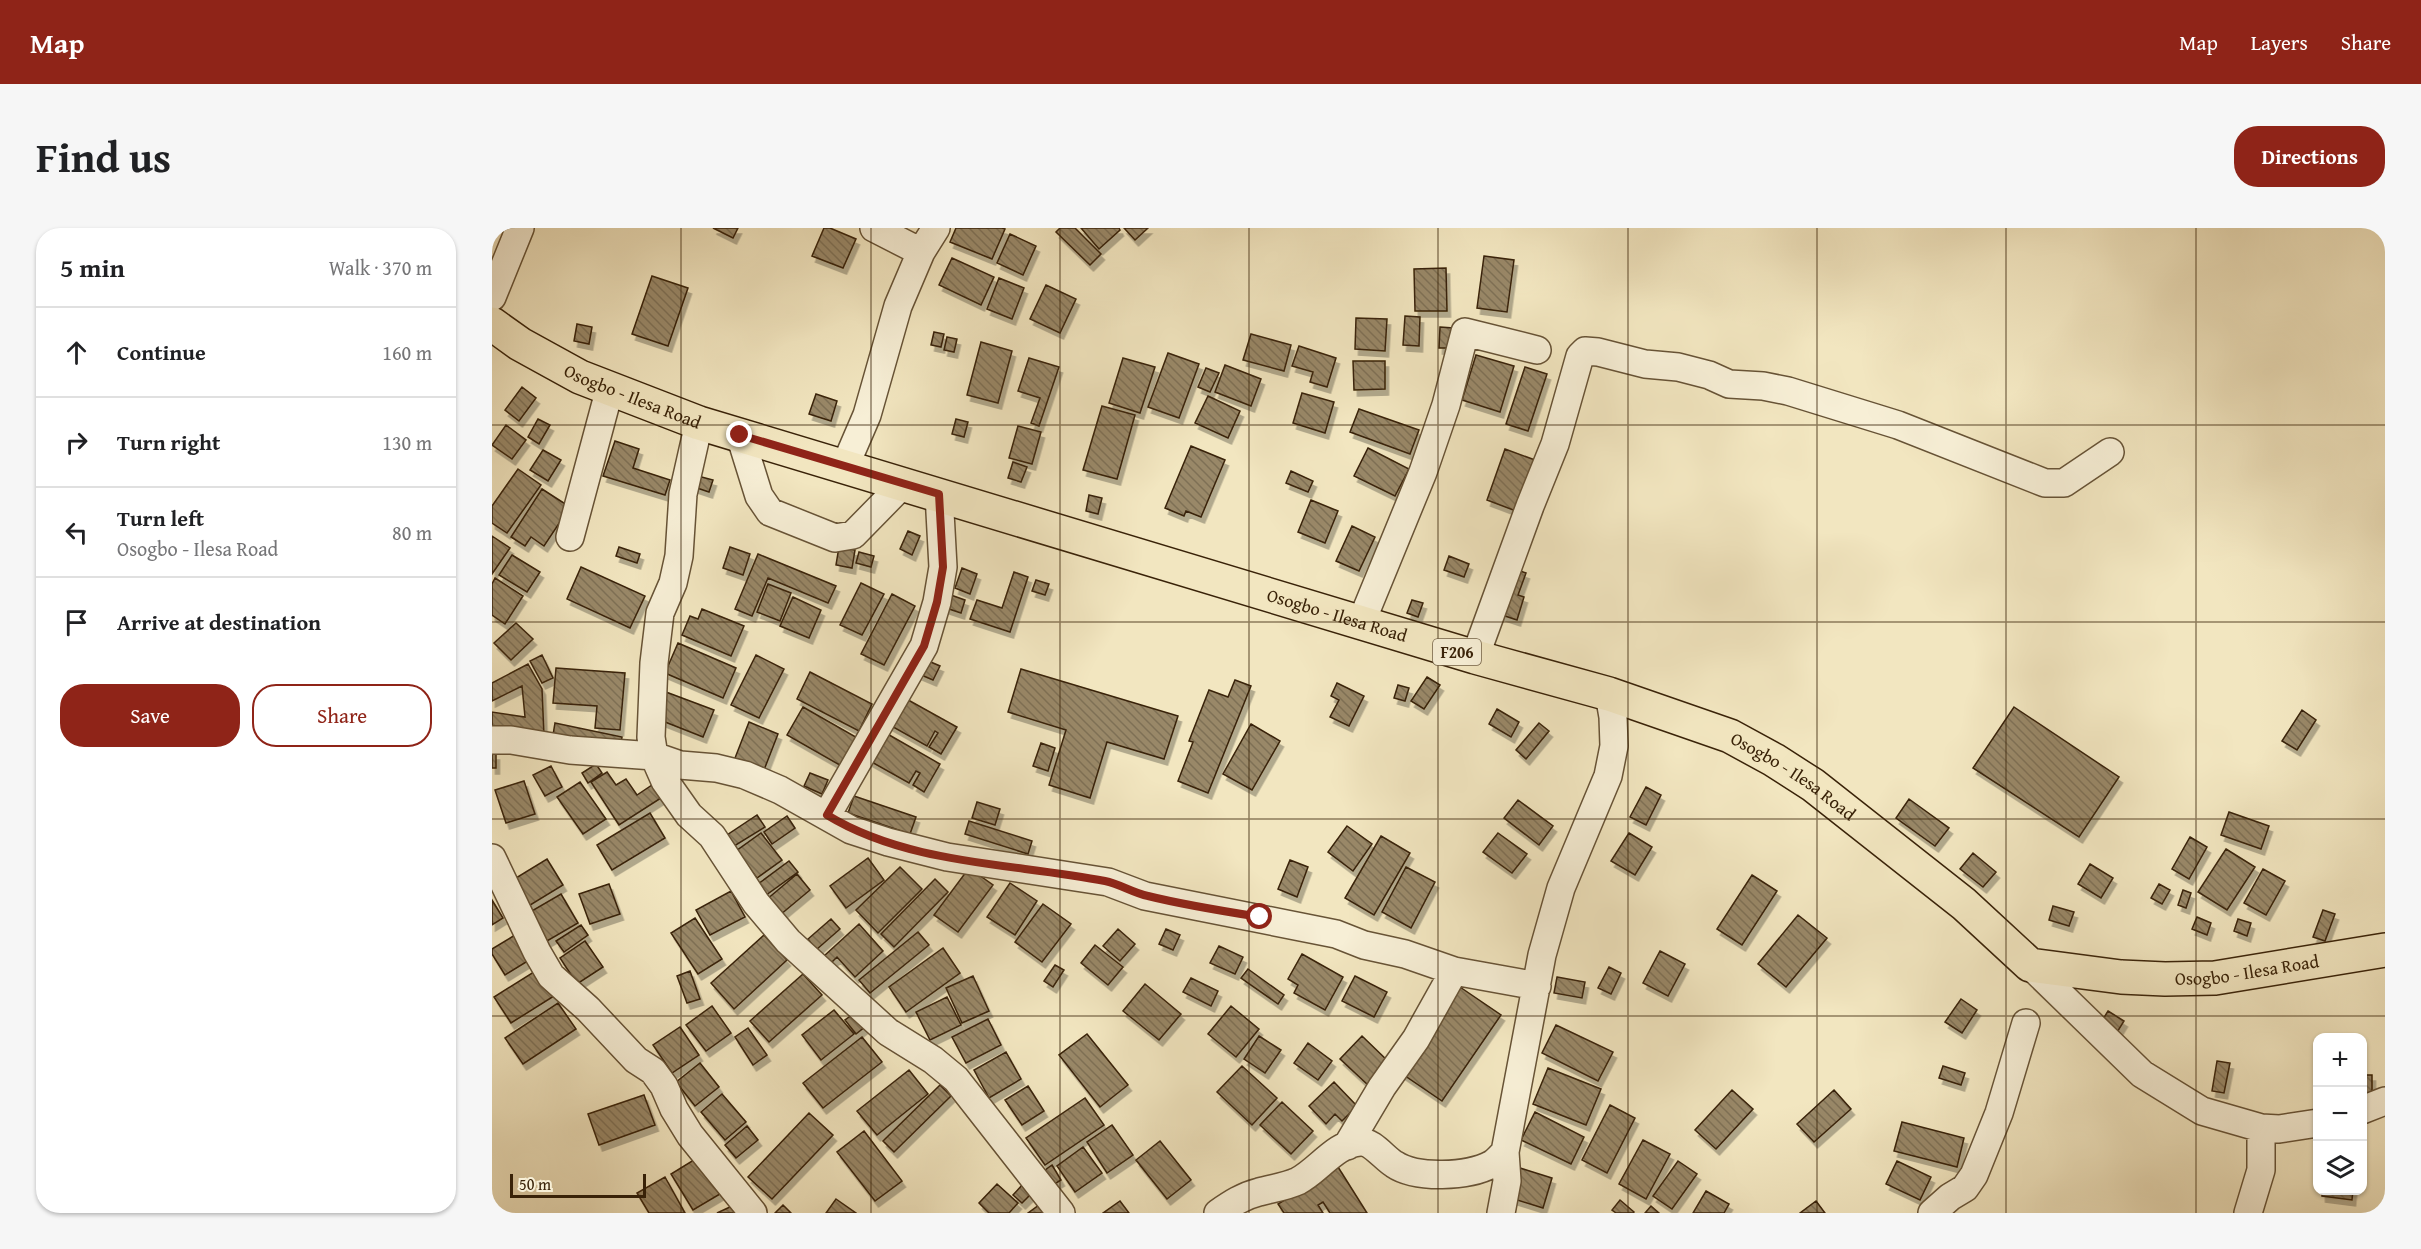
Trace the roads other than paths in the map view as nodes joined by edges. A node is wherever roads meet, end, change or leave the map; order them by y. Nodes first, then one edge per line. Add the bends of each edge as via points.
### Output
1 (520, 228) edge
2 (874, 228) edge
3 (936, 228) edge
4 (921, 252) junction
5 (492, 297) edge
6 (492, 324) edge
7 (1537, 350) dead end
8 (610, 388) junction
9 (699, 423) junction
10 (740, 435) junction
11 (2110, 452) dead end
12 (845, 466) junction
13 (904, 483) junction
14 (939, 494) junction
15 (570, 537) dead end
16 (1361, 623) junction
17 (1475, 657) junction
18 (1609, 694) junction
19 (492, 740) edge
20 (654, 756) junction
21 (672, 773) junction
22 (827, 815) junction
23 (492, 858) edge
24 (2385, 950) edge
25 (2030, 965) junction
26 (1454, 971) junction
27 (1537, 986) junction
28 (2026, 1023) dead end
29 (2385, 1101) edge
30 (2367, 1108) edge
31 (2313, 1124) edge
32 (2261, 1128) junction
33 (1347, 1146) junction
34 (1505, 1152) junction
35 (753, 1213) edge
36 (1061, 1213) edge
37 (1218, 1213) edge
38 (1501, 1213) edge
39 (1932, 1213) edge
40 (2248, 1213) edge

1 - 5 street
2 - 4 street
3 - 4 street
4 - 12 street via 898,306 867,416
6 - 8 main road, Osogbo - Ilesa Road / F206 via 580,377
7 - 16 street via 1465,332 1427,461
8 - 9 main road, Osogbo - Ilesa Road / F206
8 - 15 street
9 - 10 main road, Osogbo - Ilesa Road / F206
9 - 20 street via 683,494 679,556 657,630 651,737
10 - 12 main road, Osogbo - Ilesa Road / F206
10 - 13 street via 759,496 770,512 835,538 853,535
11 - 17 street via 2064,483 2045,483 1898,425 1788,391 1729,384 1678,367 1585,351 1580,356 1555,444
12 - 13 main road, Osogbo - Ilesa Road / F206
13 - 14 main road, Osogbo - Ilesa Road / F206
14 - 16 main road, Osogbo - Ilesa Road / F206
14 - 22 street via 943,567 924,646
16 - 17 main road, Osogbo - Ilesa Road / F206
17 - 18 main road, Osogbo - Ilesa Road / F206
18 - 25 main road, Osogbo - Ilesa Road / F206 via 1730,736 1784,766 1964,904
18 - 27 street via 1614,746 1608,776 1561,888
19 - 20 street
20 - 21 street
21 - 22 street via 716,768 745,775
21 - 36 street via 689,815 712,836 756,903 788,941 888,1032 956,1078
22 - 26 street via 851,830 947,857 1108,882 1145,896 1336,934
23 - 35 street via 551,976 636,1060 653,1071 696,1143
24 - 25 main road, Osogbo - Ilesa Road via 2215,978 2121,976
25 - 32 street via 2142,1074 2202,1111
26 - 27 street
26 - 33 street via 1416,1039
27 - 34 street
28 - 39 street via 2000,1113 1974,1175 1965,1188
29 - 30 street
31 - 32 street
32 - 40 street via 2261,1170
33 - 34 street via 1369,1143 1396,1166 1437,1175 1491,1164
33 - 37 street via 1298,1180 1238,1199
34 - 38 street via 1507,1181

